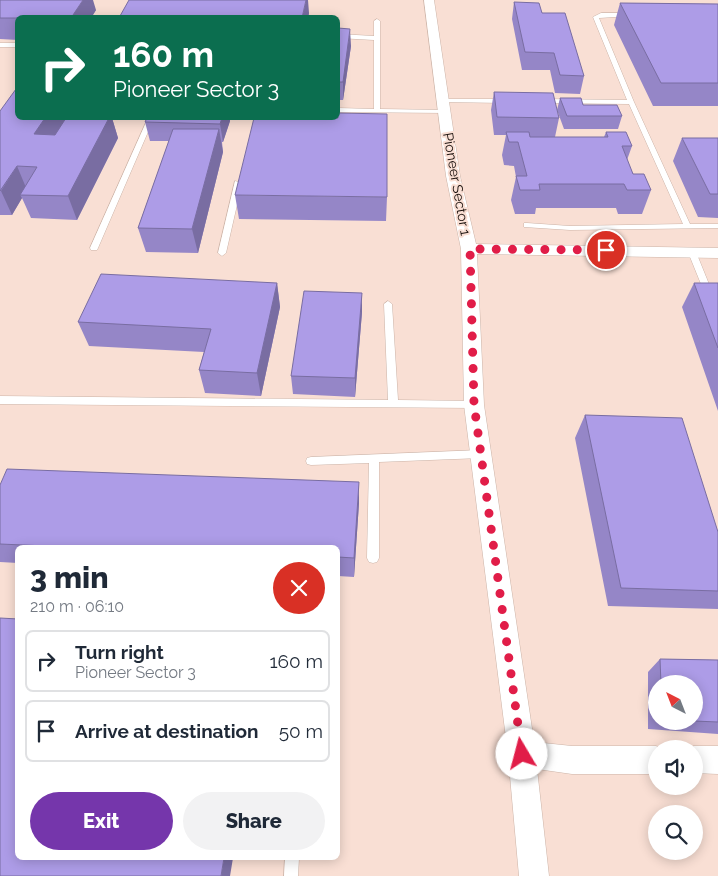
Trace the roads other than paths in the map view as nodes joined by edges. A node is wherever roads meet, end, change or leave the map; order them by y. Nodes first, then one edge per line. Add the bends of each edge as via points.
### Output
1 (429, 0) edge
2 (640, 16) edge
3 (377, 21) dead end
4 (340, 36) edge
5 (377, 38) junction
6 (0, 45) edge
7 (15, 45) edge
8 (514, 101) edge
9 (532, 101) edge
10 (631, 102) junction
11 (444, 106) junction
12 (340, 110) edge
13 (377, 111) junction
14 (150, 120) edge
15 (240, 176) edge
16 (527, 225) dead end
17 (686, 225) junction
18 (718, 226) edge
19 (94, 248) dead end
20 (470, 249) junction
21 (692, 252) junction
22 (222, 253) dead end
23 (718, 253) edge
24 (711, 297) edge
25 (388, 304) dead end
26 (0, 400) edge
27 (392, 404) junction
28 (474, 404) junction
29 (481, 454) junction
30 (374, 458) junction
31 (312, 461) dead end
32 (373, 558) dead end
33 (522, 754) junction
34 (648, 760) edge
35 (703, 760) edge
36 (718, 760) edge
37 (292, 860) edge
38 (291, 876) edge
39 (534, 876) edge

1 - 11 street, Pioneer Sector 1
2 - 10 lane via 596,17
3 - 5 lane
4 - 5 lane
5 - 13 lane
6 - 7 lane
8 - 11 lane
9 - 10 lane
10 - 17 lane
11 - 13 lane
11 - 20 street, Pioneer Sector 1 via 453,176
12 - 13 lane
14 - 19 lane
15 - 22 lane
16 - 17 lane via 570,228
17 - 18 lane
20 - 21 street
20 - 28 street, Pioneer Sector 1
21 - 23 street
21 - 24 lane
25 - 27 lane
26 - 27 lane
27 - 28 lane
28 - 29 street, Pioneer Sector 1
29 - 30 lane
29 - 33 street, Pioneer Sector 1
30 - 31 lane
30 - 32 lane
33 - 34 street via 572,760
33 - 39 street, Pioneer Sector 1
35 - 36 street
37 - 38 lane

